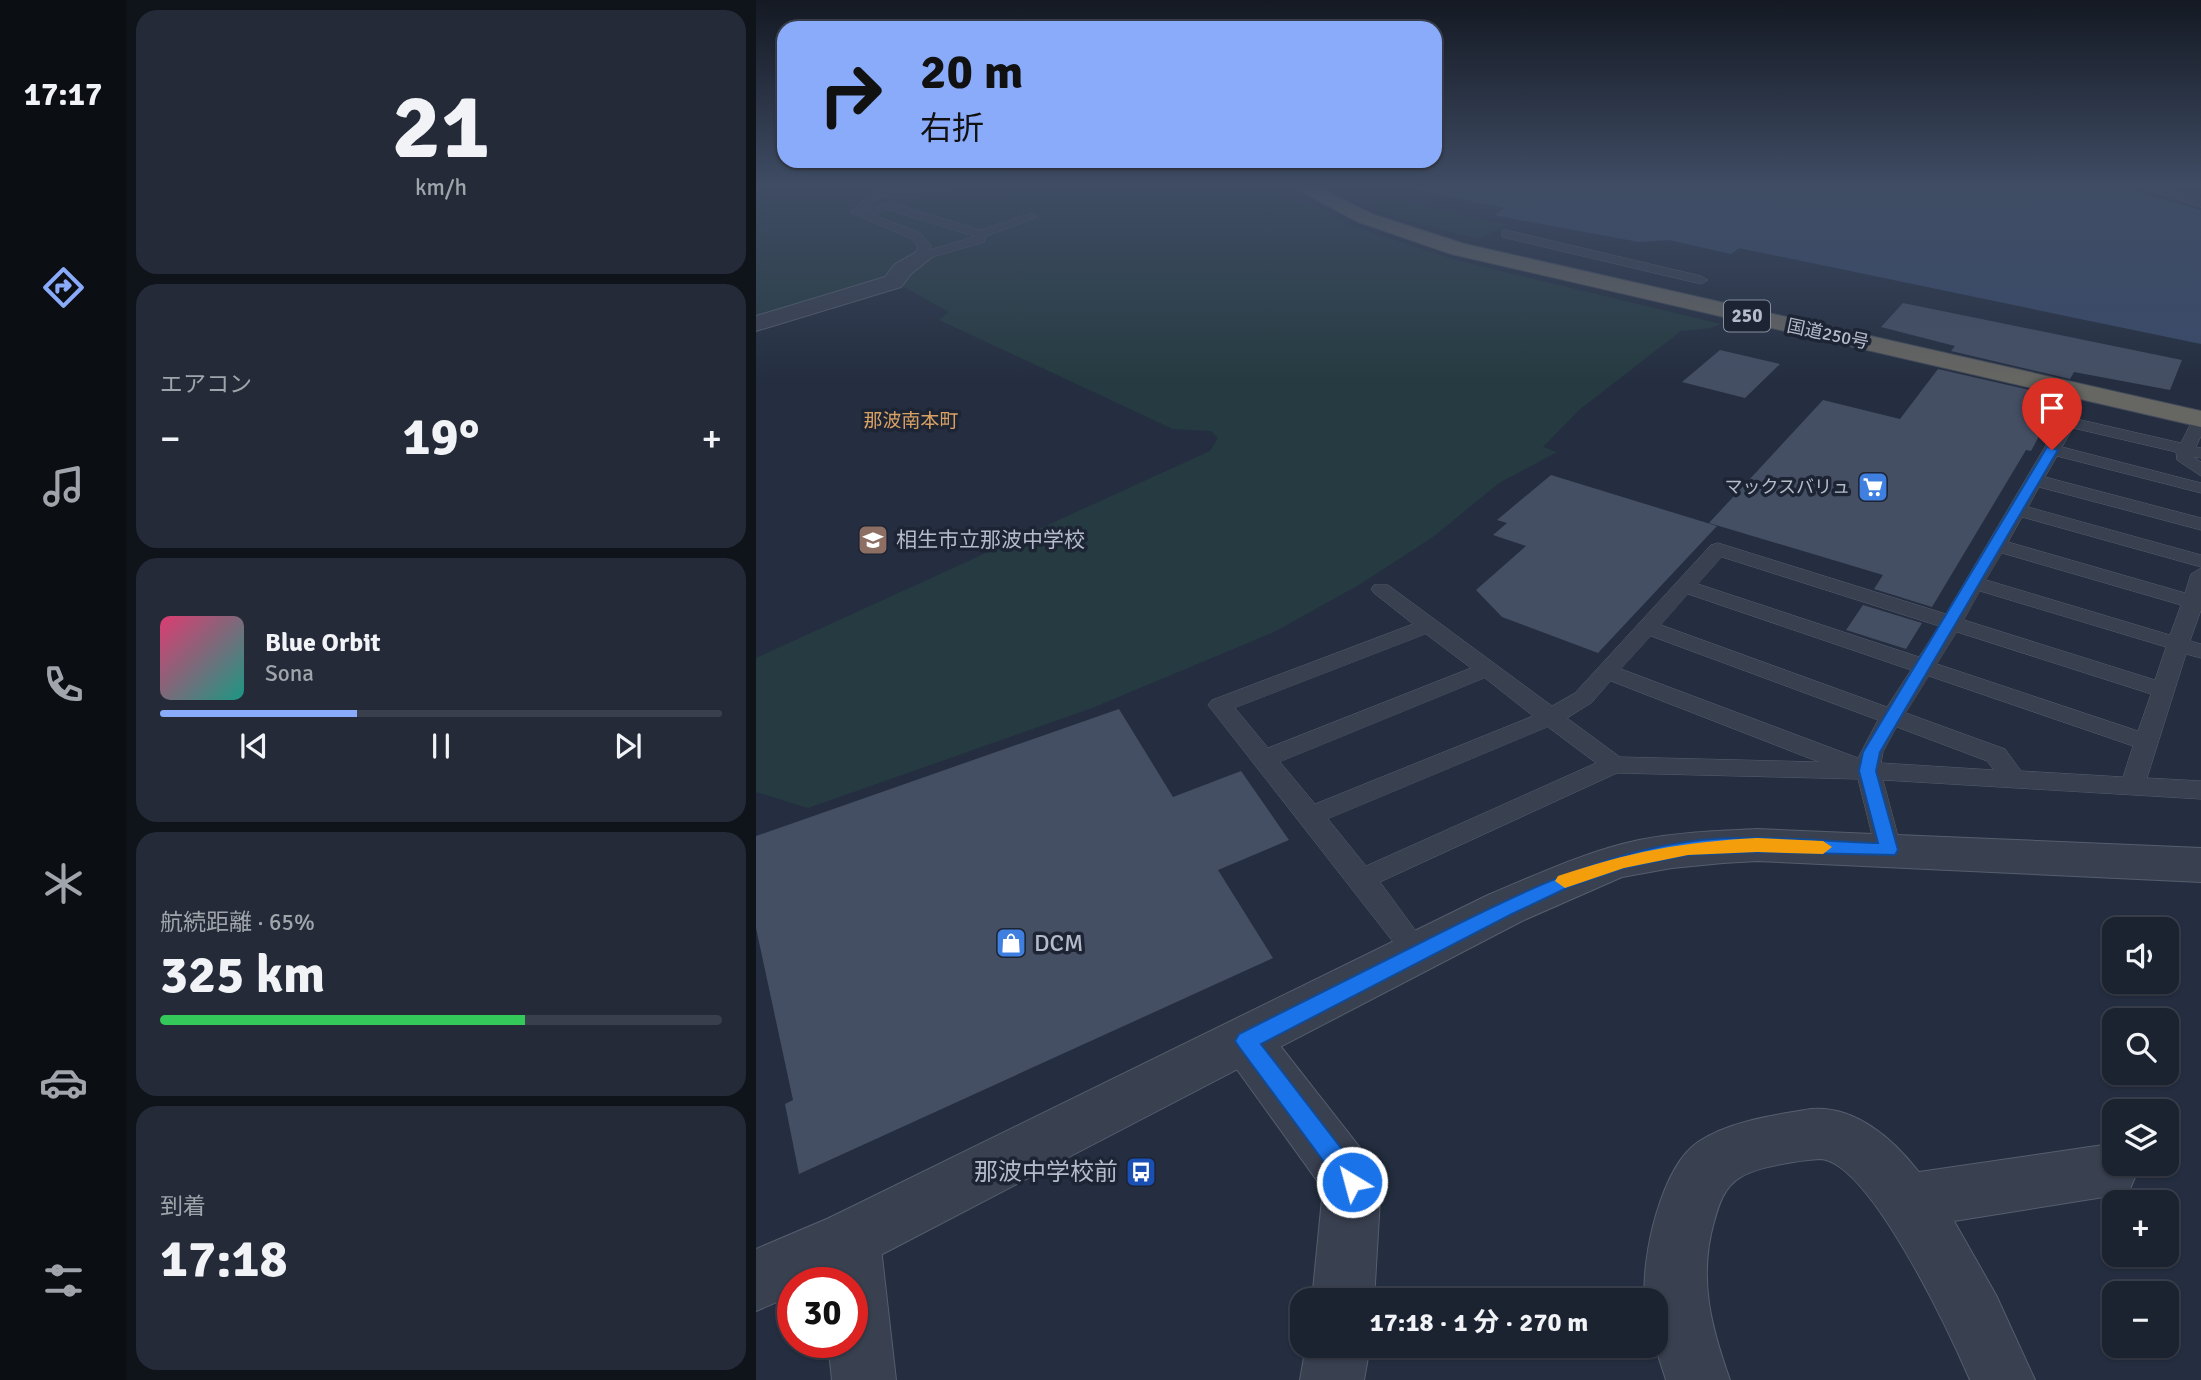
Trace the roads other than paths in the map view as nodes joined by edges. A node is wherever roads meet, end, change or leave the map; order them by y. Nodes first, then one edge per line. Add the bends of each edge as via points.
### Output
1 (924, 250) edge
2 (941, 250) edge
3 (1473, 250) edge
4 (1579, 250) edge
5 (922, 256) junction
6 (1640, 264) junction
7 (1701, 280) dead end
8 (1608, 284) junction
9 (756, 324) edge
10 (2201, 419) edge
11 (2052, 450) junction
12 (2194, 452) edge
13 (2201, 471) edge
14 (2035, 480) junction
15 (2201, 488) edge
16 (2017, 510) junction
17 (2201, 524) edge
18 (1997, 545) junction
19 (2201, 561) edge
20 (2201, 574) edge
21 (1974, 583) junction
22 (1685, 586) junction
23 (1381, 589) dead end
24 (2197, 602) edge
25 (1952, 622) junction
26 (1429, 625) junction
27 (1648, 627) junction
28 (2190, 647) edge
29 (1924, 666) junction
30 (1488, 669) junction
31 (1608, 672) junction
32 (2163, 690) junction
33 (1892, 715) junction
34 (1551, 717) junction
35 (2146, 742) junction
36 (1264, 759) junction
37 (1614, 765) junction
38 (1868, 771) junction
39 (2014, 779) junction
40 (2132, 786) junction
41 (2201, 790) edge
42 (1311, 816) junction
43 (1889, 850) junction
44 (2201, 865) edge
45 (1362, 879) junction
46 (1418, 953) junction
47 (1246, 1041) junction
48 (2102, 1171) edge
49 (1906, 1201) junction
50 (849, 1239) junction
51 (757, 1269) edge
52 (1344, 1288) edge
53 (1336, 1358) edge
54 (864, 1380) edge
55 (1332, 1380) edge
56 (1698, 1380) edge
57 (2003, 1380) edge

1 - 5 lane
2 - 5 lane
3 - 8 highway, 国道250号 / 250
4 - 6 lane
5 - 9 street via 893,282
6 - 7 lane
6 - 8 lane
8 - 10 highway, 国道250号 / 250
10 - 12 lane
11 - 12 lane via 2068,422
11 - 14 lane
11 - 15 lane
12 - 13 lane via 2183,456
14 - 16 lane
14 - 17 lane
16 - 18 lane
16 - 19 lane
18 - 21 lane
18 - 24 lane
20 - 24 lane
21 - 25 lane
21 - 28 lane
22 - 25 lane via 1718,549
22 - 27 lane
22 - 29 lane
23 - 26 lane
24 - 28 lane
25 - 29 lane
25 - 32 lane
26 - 30 lane
26 - 36 lane via 1220,705
27 - 31 lane
27 - 33 lane
28 - 32 lane
29 - 33 lane
29 - 35 lane
30 - 34 lane
30 - 36 lane
31 - 34 lane via 1583,698
31 - 38 lane
32 - 35 lane
33 - 38 lane via 1871,752
33 - 39 lane via 1996,755
34 - 37 lane
34 - 42 lane
35 - 40 lane
36 - 42 lane
37 - 38 lane
37 - 45 lane
38 - 39 lane
38 - 43 lane
39 - 40 lane
40 - 41 lane
42 - 45 lane
43 - 44 street
43 - 46 street via 1757,845 1688,849 1622,861 1564,881
45 - 46 lane
46 - 47 street
47 - 50 street
47 - 52 street via 1352,1182
48 - 49 street
49 - 56 street via 1870,1158 1841,1137 1821,1133 1732,1152 1712,1164 1696,1186 1674,1256 1676,1310
49 - 57 street via 1967,1298
50 - 51 street
50 - 54 street
53 - 55 street

